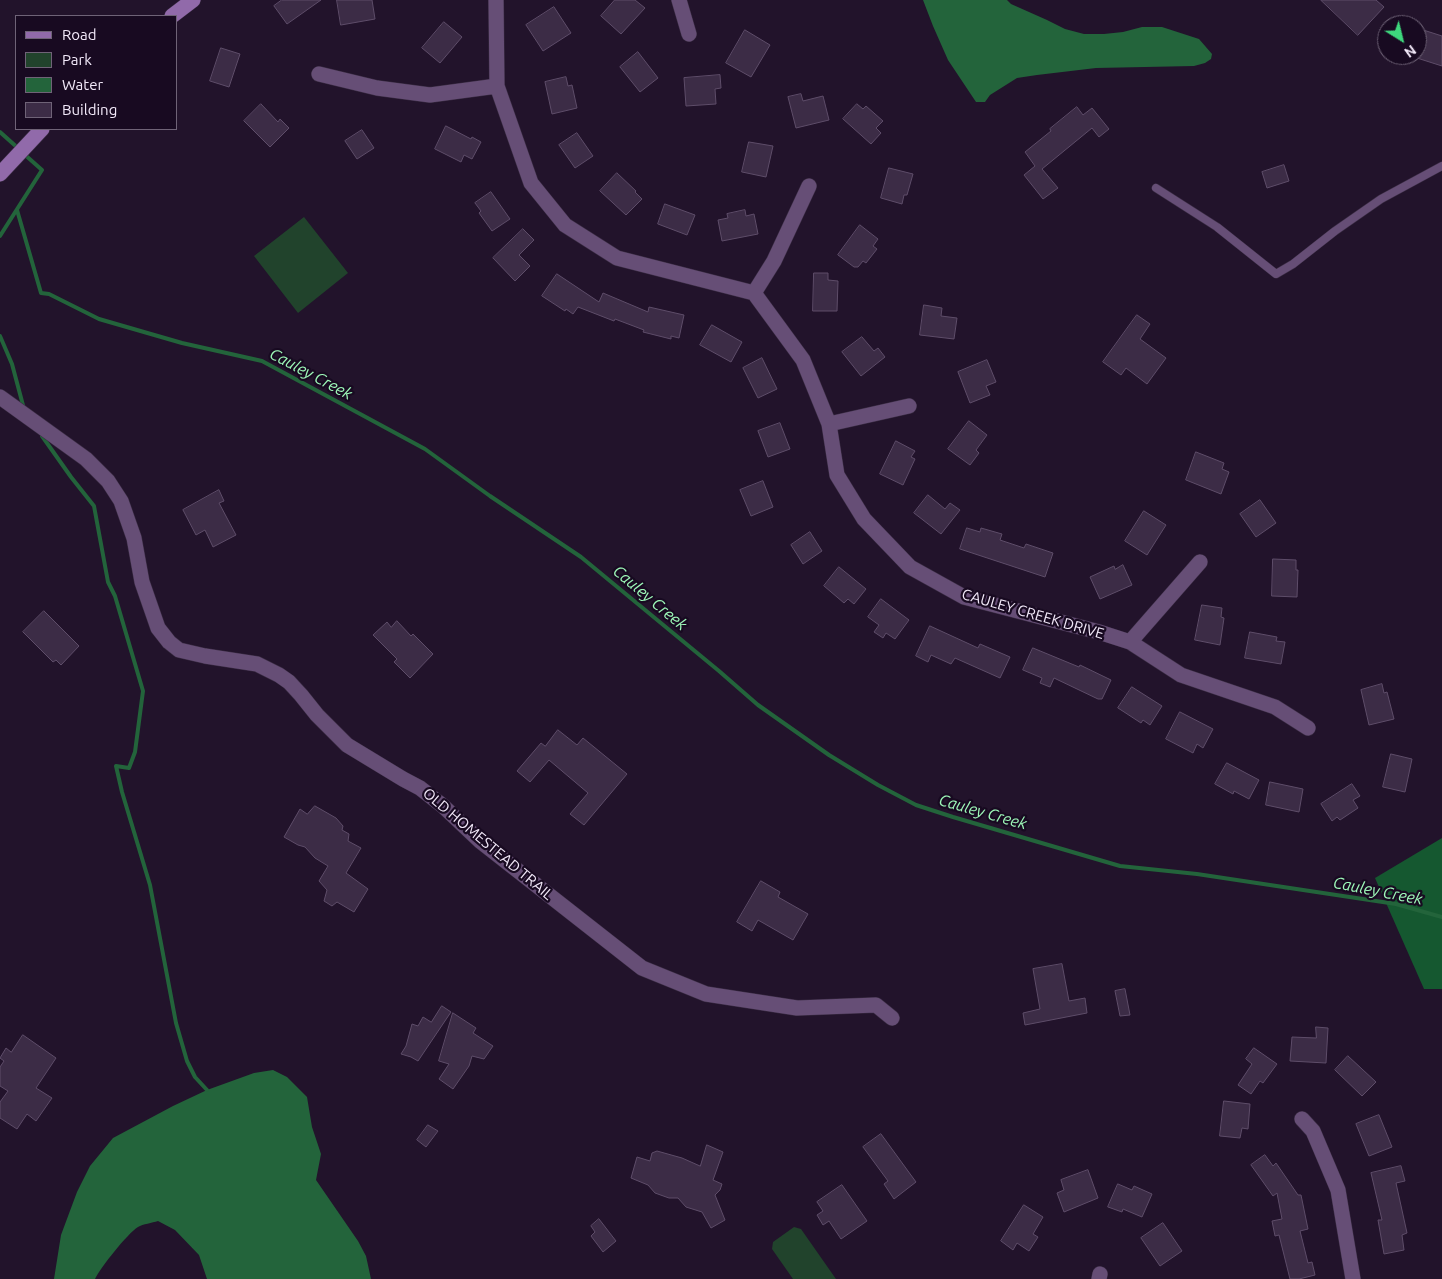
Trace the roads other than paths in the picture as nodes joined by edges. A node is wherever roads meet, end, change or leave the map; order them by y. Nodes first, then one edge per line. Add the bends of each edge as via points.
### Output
1 (193, 0) edge
2 (496, 0) edge
3 (679, 0) edge
4 (173, 15) edge
5 (689, 34) dead end
6 (319, 74) dead end
7 (497, 86) junction
8 (41, 130) edge
9 (1442, 166) edge
10 (0, 174) edge
11 (809, 186) dead end
12 (1156, 188) dead end
13 (754, 294) junction
14 (0, 397) edge
15 (909, 406) dead end
16 (829, 424) junction
17 (1200, 562) dead end
18 (1130, 642) junction
19 (1308, 728) dead end
20 (892, 1018) dead end
21 (1302, 1119) dead end
22 (1353, 1279) edge

1 - 4 street
2 - 7 street
3 - 5 street
6 - 7 street via 377,88 430,95
7 - 13 street via 531,184 565,225 617,258
8 - 10 street
9 - 12 lane via 1381,200 1276,274 1217,227
11 - 13 street via 774,262
13 - 16 street, CAULEY CREEK DRIVE via 803,360
14 - 20 street, OLD HOMESTEAD TRAIL via 86,459 108,481 121,501 134,538 142,582 158,628 179,650 257,664 279,675 347,745 420,788 480,841 642,968 706,994 797,1008 876,1005
15 - 16 street
16 - 18 street, CAULEY CREEK DRIVE via 838,475 864,519 910,567 964,597
17 - 18 street
18 - 19 street, CAULEY CREEK DRIVE via 1181,675 1275,707
21 - 22 street via 1313,1131 1338,1190

